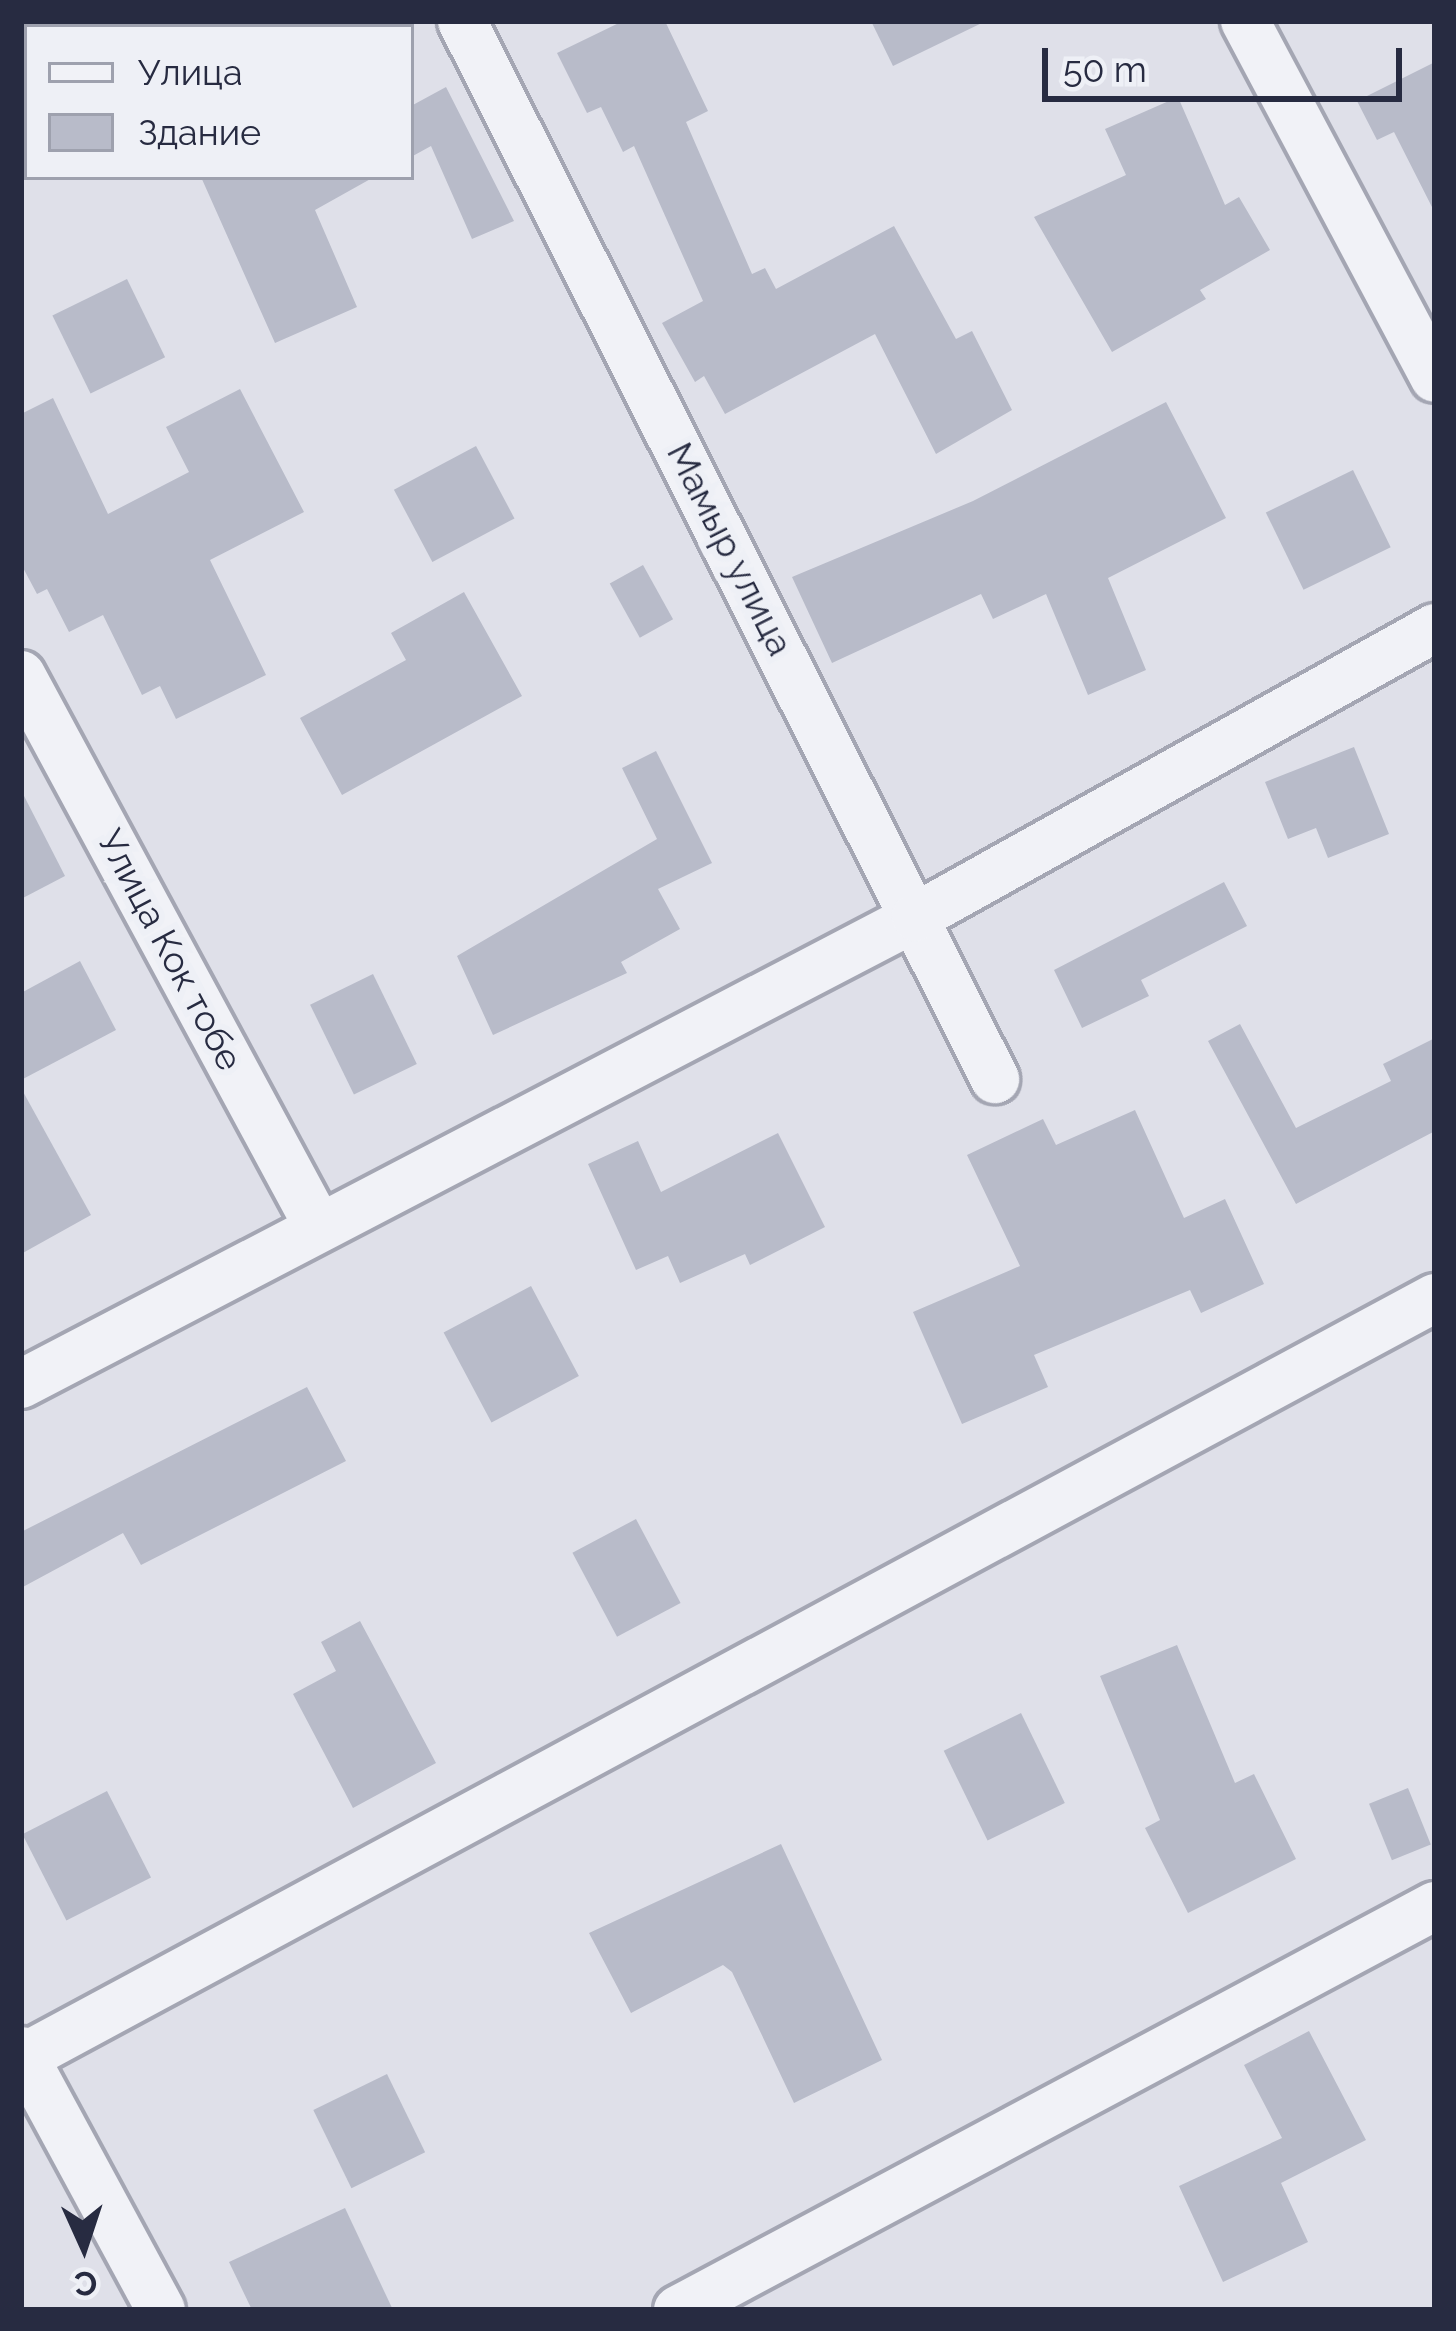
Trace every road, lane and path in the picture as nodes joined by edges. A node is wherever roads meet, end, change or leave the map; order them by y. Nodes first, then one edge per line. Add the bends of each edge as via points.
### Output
1 (462, 21) edge
2 (1245, 21) edge
3 (1435, 378) edge
4 (1435, 628) edge
5 (21, 675) edge
6 (916, 917) junction
7 (995, 1079) dead end
8 (318, 1226) junction
9 (1435, 1298) edge
10 (21, 1384) edge
11 (1435, 1906) edge
12 (22, 2055) edge
13 (161, 2310) edge
14 (678, 2310) edge

1 - 6 street, Мамыр улица
2 - 3 street
4 - 6 street
5 - 8 street, Улица Кок тобе
6 - 7 street, Мамыр улица
6 - 8 street
8 - 10 street
9 - 12 street
11 - 14 street
12 - 13 street

